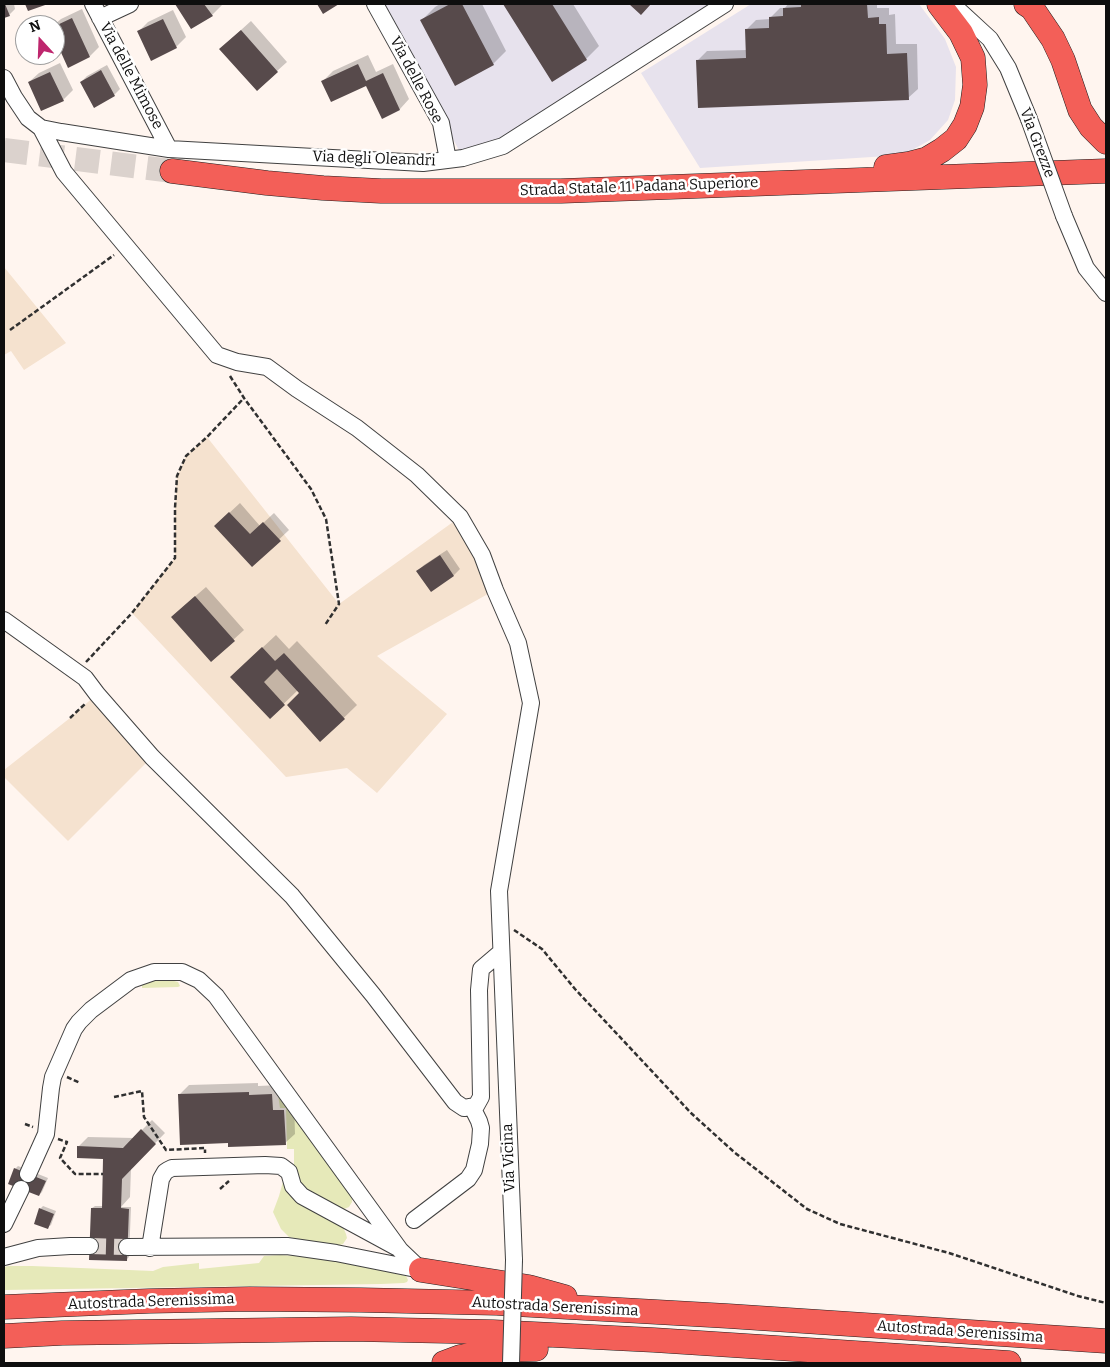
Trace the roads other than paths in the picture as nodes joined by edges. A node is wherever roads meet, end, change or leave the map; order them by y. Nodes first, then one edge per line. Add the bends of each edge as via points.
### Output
1 (130, 4) edge
2 (375, 4) edge
3 (725, 4) edge
4 (939, 4) edge
5 (952, 4) edge
6 (1026, 4) edge
7 (97, 11) edge
8 (4, 78) edge
9 (41, 128) junction
10 (1106, 142) edge
11 (170, 160) junction
12 (448, 160) junction
13 (1106, 171) edge
14 (878, 180) junction
15 (1106, 184) edge
16 (693, 186) junction
17 (1106, 293) edge
18 (4, 620) edge
19 (501, 952) junction
20 (472, 1107) junction
21 (28, 1174) dead end
22 (21, 1189) dead end
23 (414, 1220) dead end
24 (4, 1224) edge
25 (90, 1246) tunnel mouth
26 (127, 1248) tunnel mouth
27 (150, 1248) junction
28 (400, 1250) junction
29 (4, 1257) edge
30 (421, 1270) junction
31 (4, 1307) edge
32 (603, 1309) junction
33 (4, 1336) edge
34 (654, 1340) junction
35 (1106, 1341) edge
36 (444, 1363) edge
37 (511, 1363) edge
38 (1009, 1363) edge

1 - 7 street
2 - 12 street, Via delle Rose via 441,123
3 - 12 street, Via degli Oleandri via 502,146
4 - 16 highway via 961,33 972,58 975,85 966,125 942,150 927,159 908,164 809,170
5 - 17 street, Via Grezze, bridge via 990,39 1008,68 1086,268
6 - 10 highway via 1032,8 1064,60 1080,110 1091,128
7 - 11 street, Via delle Mimose
8 - 9 street via 28,118
9 - 11 street, Via degli Oleandri
9 - 19 street, Via Vicina via 64,172 217,356 267,367 357,428 417,475 460,517 482,555 518,643 531,703 499,891
11 - 12 street, Via degli Oleandri via 423,163
11 - 16 highway, Strada Statale 11 Padana Superiore via 314,188 561,191
13 - 14 highway, Strada Statale 11 Padana Superiore
14 - 15 highway via 909,191
14 - 16 highway, Strada Statale 11 Padana Superiore
18 - 20 street via 85,678 152,757 292,896 455,1102 464,1108
19 - 20 street via 481,969 481,1097
19 - 37 street, Via Vicina, bridge via 514,1260
20 - 23 street via 481,1128 474,1170 468,1179
21 - 28 street via 46,1134 53,1077 79,1022 131,980 154,972 182,972 199,980 216,996
22 - 24 street
25 - 29 street via 38,1248
26 - 27 street
27 - 28 street via 164,1172 172,1168 264,1165 282,1166 302,1196
27 - 30 street via 287,1246
28 - 30 street
30 - 32 highway via 530,1287
31 - 32 highway, Autostrada Serenissima via 250,1299
32 - 35 highway, Autostrada Serenissima
33 - 34 highway, Autostrada Serenissima via 351,1329
34 - 36 highway via 570,1349 500,1350
34 - 38 highway, Autostrada Serenissima

